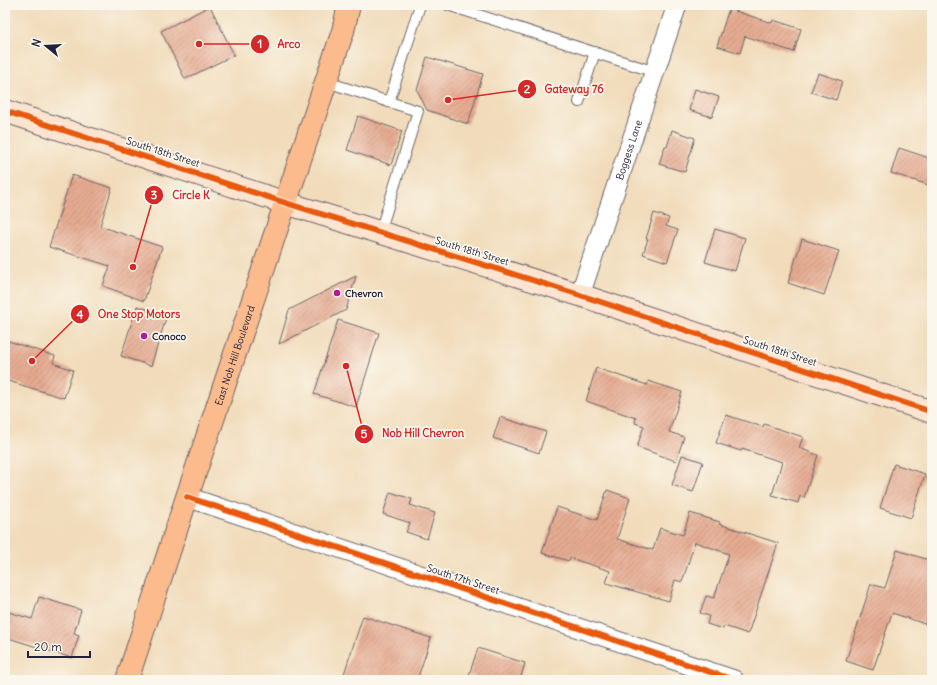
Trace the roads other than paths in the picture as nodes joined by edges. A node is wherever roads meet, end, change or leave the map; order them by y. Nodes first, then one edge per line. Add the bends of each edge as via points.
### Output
1 (349, 5) edge
2 (356, 5) edge
3 (420, 5) edge
4 (448, 5) edge
5 (677, 5) edge
6 (460, 7) edge
7 (343, 31) junction
8 (595, 52) junction
9 (655, 72) junction
10 (327, 82) junction
11 (389, 102) junction
12 (579, 102) dead end
13 (5, 111) edge
14 (286, 203) junction
15 (380, 232) junction
16 (580, 295) junction
17 (932, 412) edge
18 (187, 497) junction
19 (127, 680) edge
20 (734, 680) edge

1 - 7 main road, East Nob Hill Boulevard
2 - 7 main road, East Nob Hill Boulevard
3 - 11 lane
4 - 6 lane
5 - 9 street, Boggess Lane
6 - 8 lane
7 - 10 main road, East Nob Hill Boulevard
8 - 9 lane
8 - 12 lane
9 - 16 street, Boggess Lane
10 - 11 lane
10 - 14 main road, East Nob Hill Boulevard
11 - 15 lane via 418,111
13 - 14 street, South 18th Street
14 - 15 street, South 18th Street
14 - 18 main road, East Nob Hill Boulevard
15 - 16 street, South 18th Street
16 - 17 street, South 18th Street
18 - 19 main road, East Nob Hill Boulevard
18 - 20 street, South 17th Street

